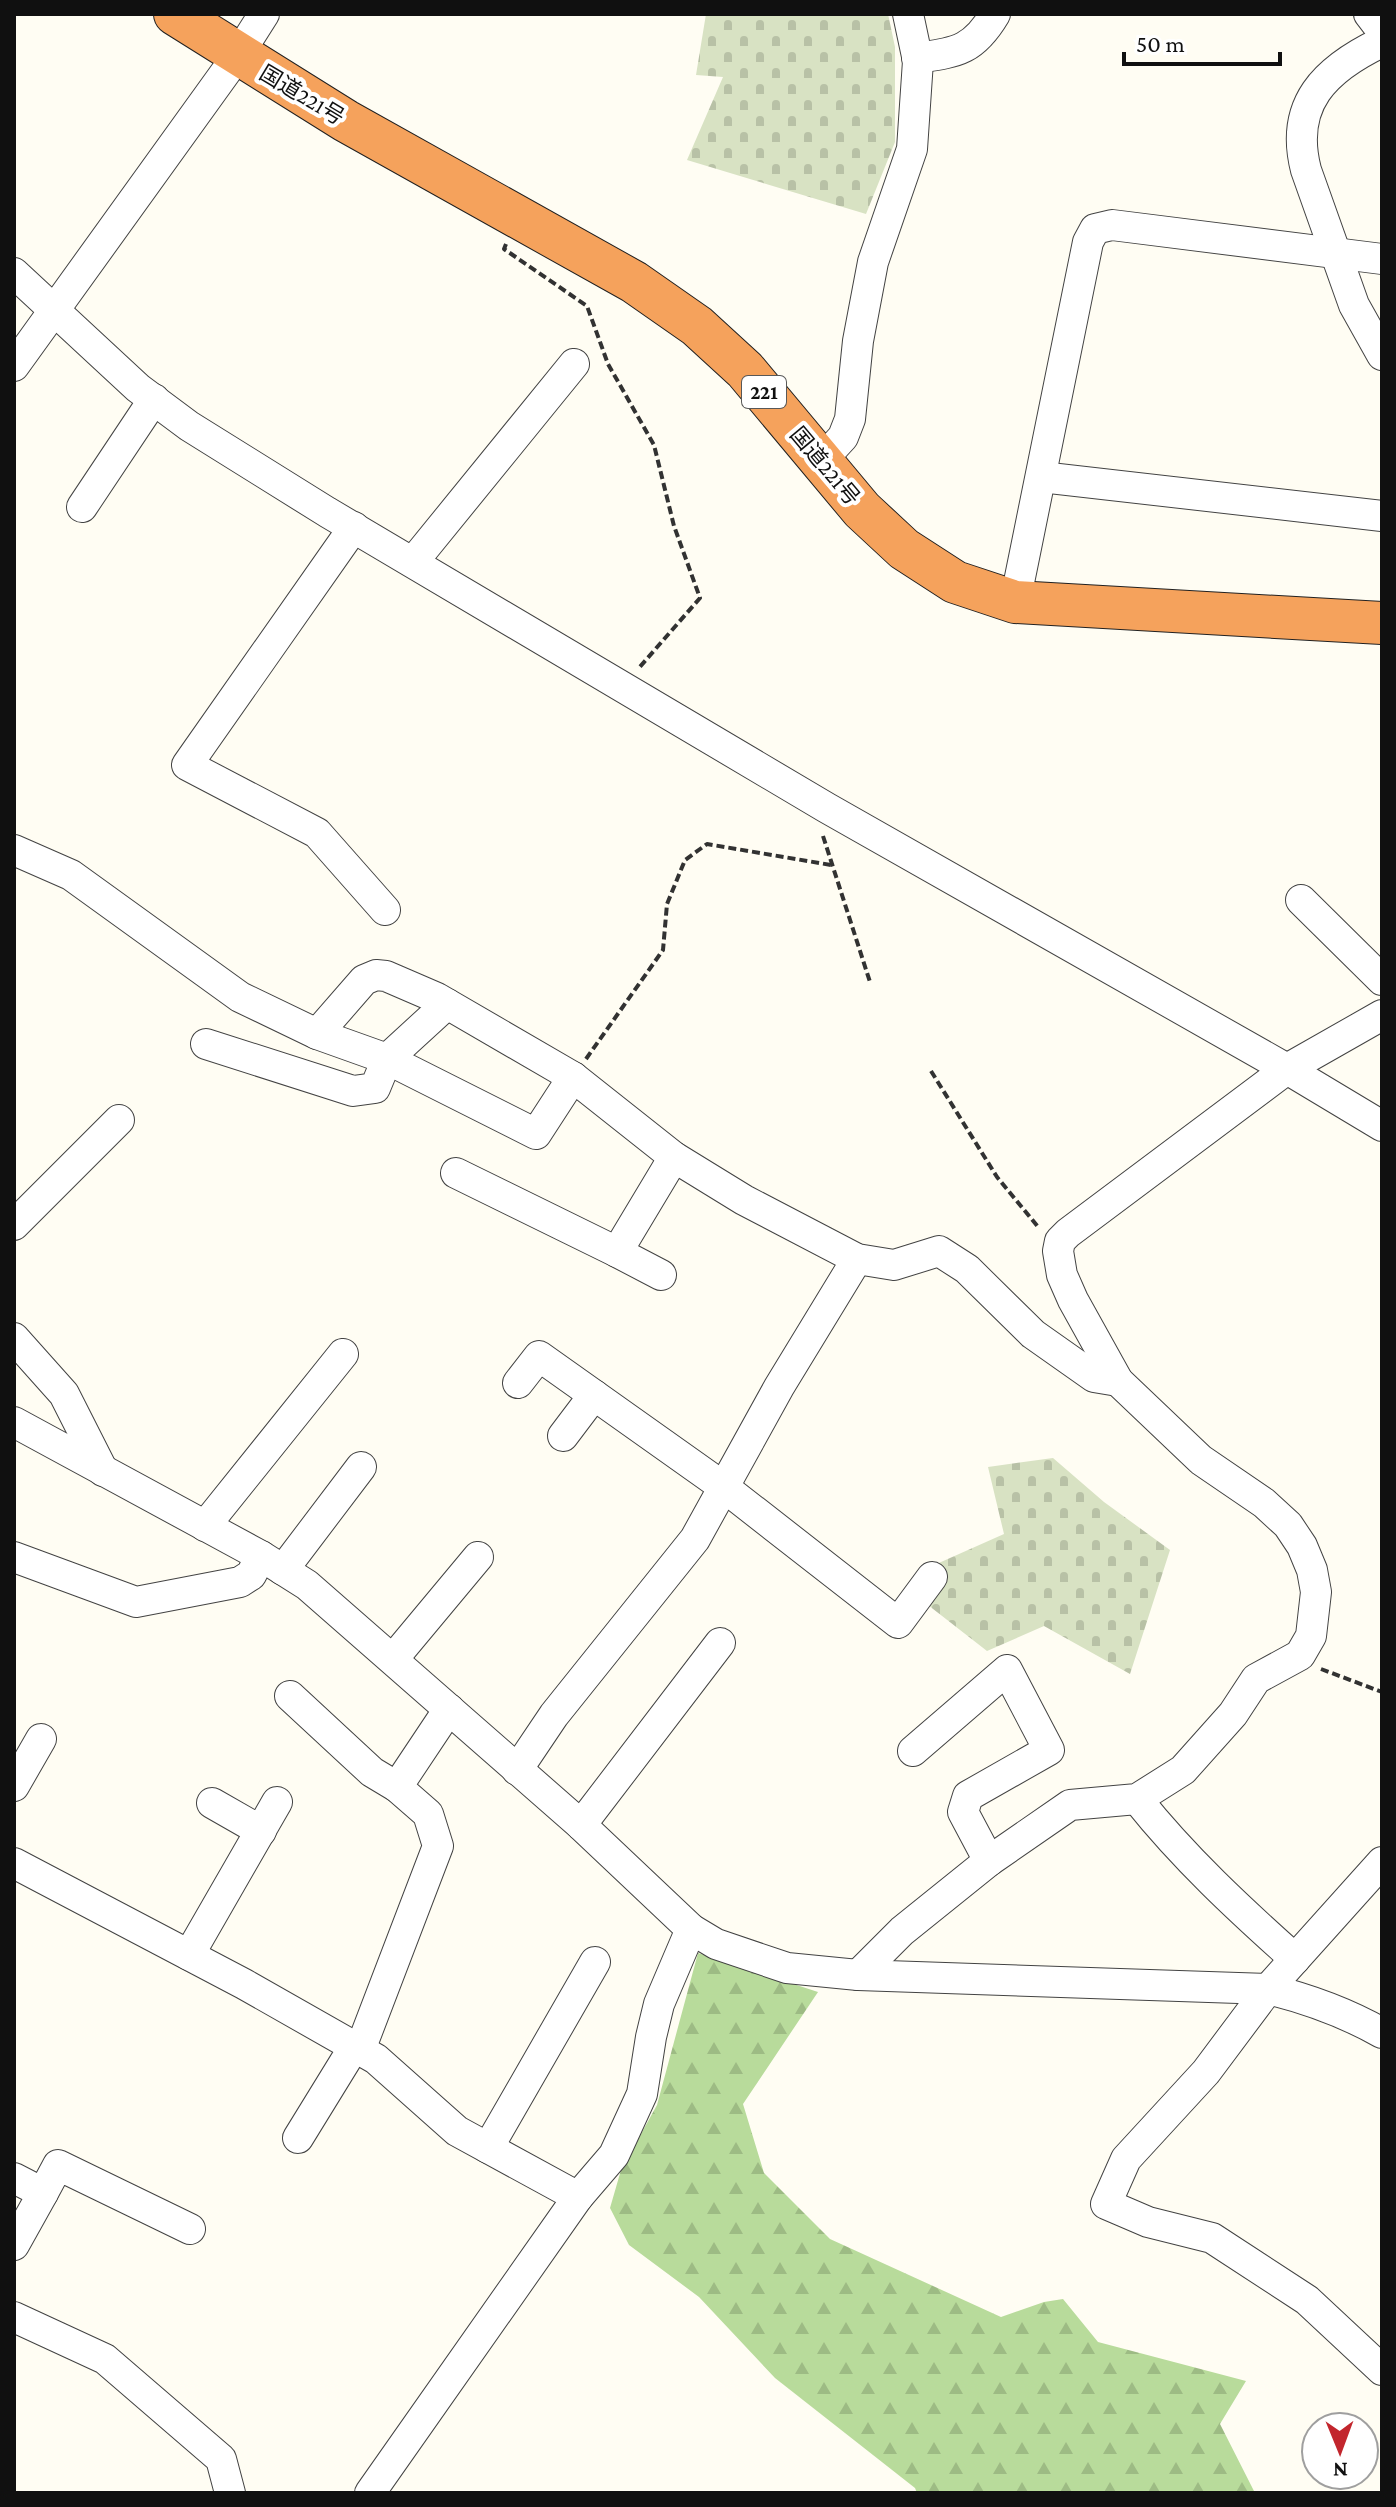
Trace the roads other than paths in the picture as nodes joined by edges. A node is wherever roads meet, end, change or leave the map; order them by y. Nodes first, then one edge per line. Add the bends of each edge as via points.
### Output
1 (175, 14) edge
2 (264, 14) edge
3 (908, 14) edge
4 (995, 14) edge
5 (1369, 14) edge
6 (1382, 31) edge
7 (1382, 42) edge
8 (238, 55) junction
9 (917, 58) junction
10 (1336, 253) junction
11 (1382, 259) edge
12 (14, 273) edge
13 (54, 312) junction
14 (1382, 355) edge
15 (574, 364) dead end
16 (14, 366) edge
17 (154, 399) junction
18 (821, 461) junction
19 (1041, 477) junction
20 (82, 507) dead end
21 (1382, 516) edge
22 (354, 527) junction
23 (413, 562) junction
24 (1015, 602) junction
25 (1382, 623) edge
26 (14, 850) edge
27 (1301, 900) dead end
28 (385, 910) dead end
29 (1382, 980) edge
30 (447, 1004) junction
31 (1382, 1015) edge
32 (317, 1034) junction
33 (206, 1044) dead end
34 (387, 1059) junction
35 (1287, 1069) junction
36 (573, 1077) junction
37 (119, 1120) dead end
38 (1382, 1126) edge
39 (674, 1157) junction
40 (456, 1173) dead end
41 (14, 1225) edge
42 (617, 1252) junction
43 (857, 1259) junction
44 (661, 1275) dead end
45 (14, 1338) edge
46 (343, 1354) dead end
47 (1118, 1381) junction
48 (518, 1383) dead end
49 (594, 1395) junction
50 (14, 1422) edge
51 (563, 1436) dead end
52 (361, 1467) dead end
53 (103, 1471) junction
54 (725, 1488) junction
55 (205, 1526) junction
56 (14, 1557) edge
57 (478, 1557) dead end
58 (272, 1563) junction
59 (932, 1577) dead end
60 (720, 1643) dead end
61 (393, 1659) junction
62 (290, 1696) dead end
63 (449, 1709) junction
64 (41, 1739) dead end
65 (913, 1751) dead end
66 (517, 1770) junction
67 (14, 1786) edge
68 (397, 1787) junction
69 (1137, 1799) junction
70 (277, 1802) dead end
71 (212, 1803) dead end
72 (581, 1825) junction
73 (261, 1831) junction
74 (989, 1861) junction
75 (1382, 1862) edge
76 (14, 1863) edge
77 (691, 1929) junction
78 (189, 1955) junction
79 (1295, 1959) junction
80 (595, 1962) dead end
81 (858, 1975) junction
82 (1268, 1989) junction
83 (1382, 2033) edge
84 (357, 2048) junction
85 (298, 2138) dead end
86 (488, 2148) junction
87 (14, 2178) edge
88 (43, 2193) junction
89 (578, 2197) junction
90 (190, 2229) dead end
91 (14, 2245) edge
92 (14, 2317) edge
93 (1382, 2370) edge
94 (230, 2493) edge
95 (370, 2493) edge

1 - 8 highway, 国道221号 / 221
2 - 8 street
3 - 9 street
4 - 9 street via 961,51
5 - 6 street
7 - 10 street via 1352,57 1315,89 1301,129 1306,170
8 - 13 street
8 - 18 highway, 国道221号 / 221 via 634,282 697,326 745,370
9 - 18 street via 912,149 873,262 850,419 843,437
10 - 11 street
10 - 14 street via 1354,305
10 - 19 street via 1112,225 1095,229 1088,242
12 - 13 street
13 - 16 street
13 - 17 street
15 - 23 street
17 - 20 street
17 - 22 street
18 - 24 highway, 国道221号 / 221 via 862,510 913,556 955,582
19 - 21 street
19 - 24 street
22 - 23 street
22 - 28 street via 187,765 317,833
23 - 35 street via 814,801
24 - 25 highway, 国道221号 / 221
26 - 32 street via 71,875 240,997
27 - 29 street
30 - 32 street via 376,975 364,980
30 - 34 street
30 - 36 street
31 - 35 street
32 - 34 street
33 - 34 street via 353,1091 375,1088
34 - 36 street via 536,1134
35 - 38 street
35 - 47 street via 1060,1241 1062,1275
36 - 39 street
37 - 41 street
39 - 42 street
39 - 43 street
40 - 42 street
42 - 44 street
43 - 47 street via 894,1265 939,1251 967,1269 1033,1334 1094,1377
43 - 54 street
45 - 53 street via 64,1394
46 - 55 street
47 - 69 street via 1201,1460 1288,1525 1314,1581 1315,1615 1300,1655 1256,1679 1183,1770
48 - 49 street via 539,1356
49 - 51 street
49 - 54 street
50 - 53 street
52 - 58 street
53 - 55 street
54 - 59 street via 898,1623
54 - 66 street via 695,1539 554,1715
55 - 58 street
56 - 58 street via 136,1602 240,1582
57 - 61 street
58 - 61 street via 307,1585
60 - 72 street
61 - 63 street
62 - 68 street via 372,1772
63 - 66 street
63 - 68 street
64 - 67 street
65 - 74 street via 1007,1670 1049,1750 968,1796 963,1812
66 - 72 street
68 - 84 street via 428,1814 438,1846
69 - 74 street via 1070,1805
69 - 79 street via 1226,1897
70 - 73 street
71 - 73 street
72 - 77 street
73 - 78 street
74 - 81 street via 902,1931
75 - 79 street
76 - 78 street
77 - 81 street via 716,1944 787,1968
77 - 89 street via 659,2004 642,2094 614,2155
78 - 84 street
79 - 82 street
80 - 86 street
81 - 82 street
82 - 83 street via 1317,2001
82 - 93 street via 1206,2072 1126,2159 1106,2204 1148,2222 1212,2238 1307,2300
84 - 85 street
84 - 86 street via 457,2131
86 - 89 street
87 - 88 street
88 - 90 street via 58,2165
88 - 91 street
89 - 95 street
92 - 94 street via 105,2359 221,2459

